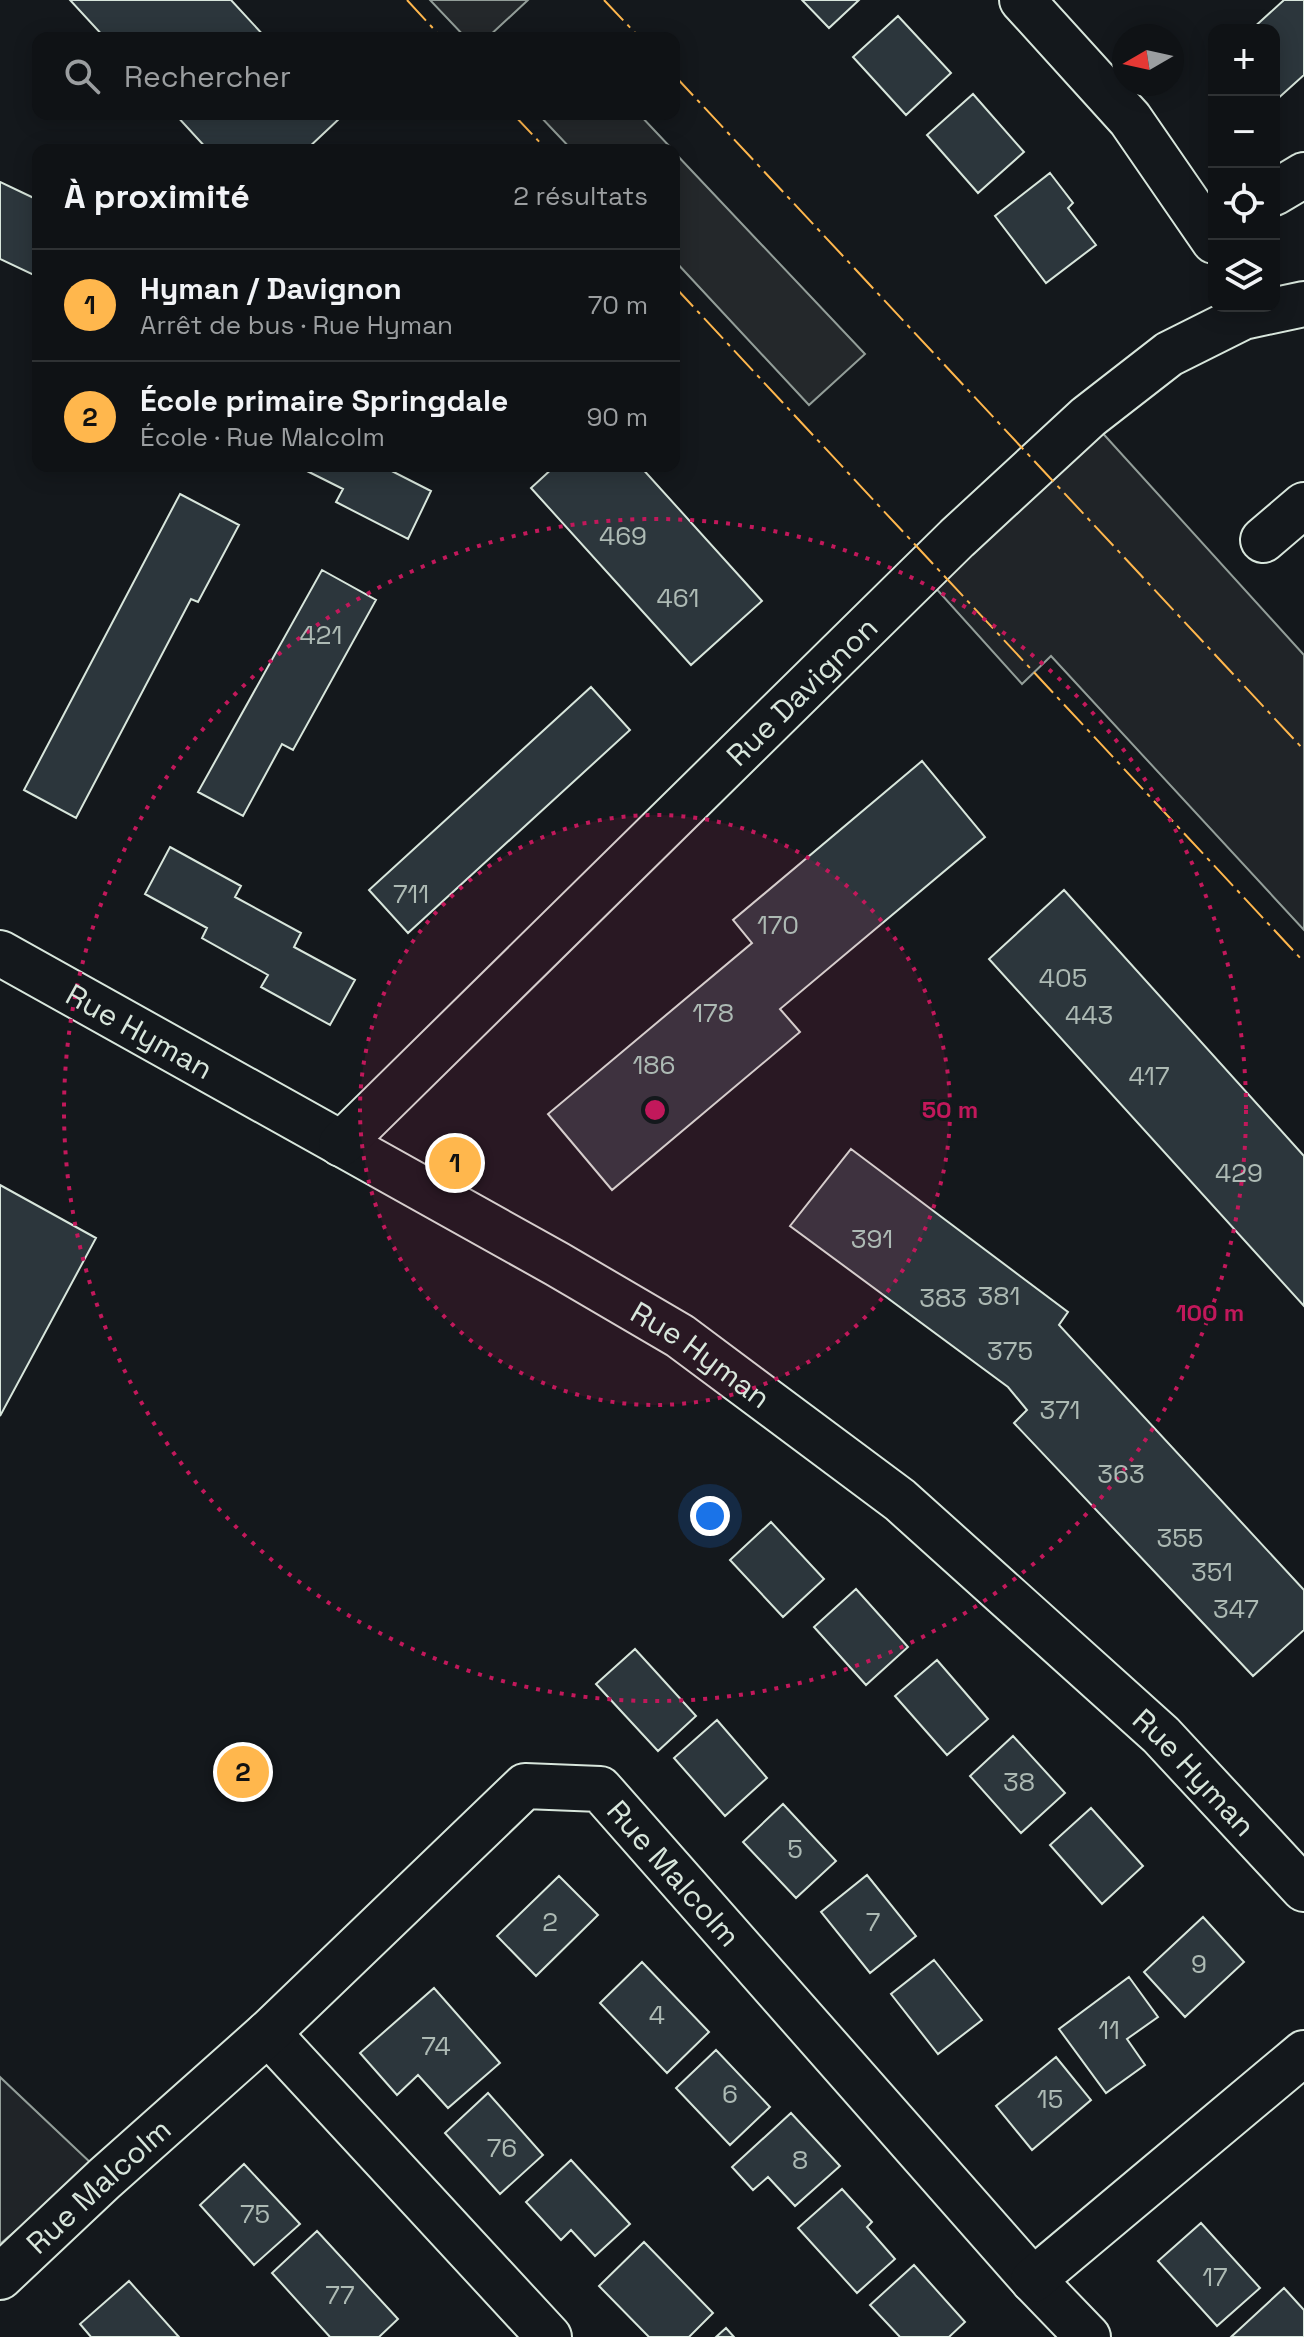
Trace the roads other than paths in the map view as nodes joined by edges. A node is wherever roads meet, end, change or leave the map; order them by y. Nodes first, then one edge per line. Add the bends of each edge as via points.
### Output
1 (1022, 0) edge
2 (1304, 175) edge
3 (1280, 189) edge
4 (1202, 204) edge
5 (1214, 240) edge
6 (1304, 304) edge
7 (1280, 307) edge
8 (1239, 312) edge
9 (1304, 505) edge
10 (1263, 540) dead end
11 (0, 953) edge
12 (341, 1144) junction
13 (1304, 1889) edge
14 (268, 2033) junction
15 (1304, 2053) edge
16 (0, 2277) edge
17 (1033, 2280) junction
18 (549, 2337) edge
19 (1088, 2337) edge

1 - 4 street
2 - 3 street
4 - 5 street
6 - 7 street, Rue Davignon
8 - 12 street, Rue Davignon via 1169,354 1077,427 957,538
9 - 10 street
11 - 12 street, Rue Hyman
12 - 13 street, Rue Hyman via 680,1336 900,1500 1161,1735
14 - 16 street, Rue Malcolm
14 - 17 street, Rue Malcolm via 525,1786 600,1789
14 - 18 street
15 - 17 street
17 - 19 street, Rue Malcolm

